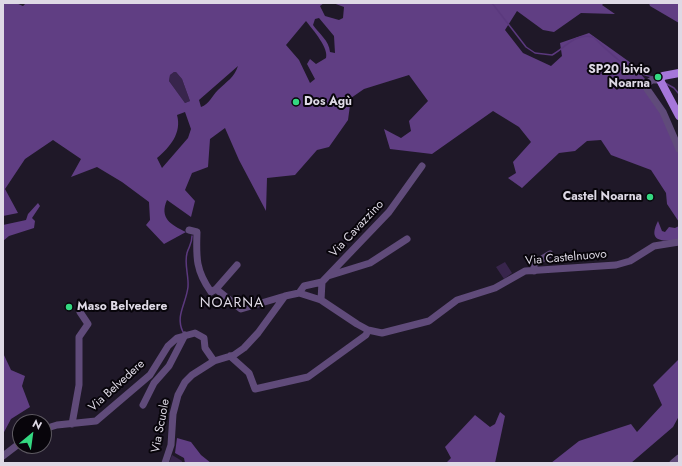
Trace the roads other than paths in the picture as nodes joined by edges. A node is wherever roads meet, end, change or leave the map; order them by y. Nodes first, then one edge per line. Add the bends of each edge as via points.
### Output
1 (679, 73) edge
2 (662, 78) junction
3 (679, 107) edge
4 (679, 116) edge
5 (679, 149) edge
6 (422, 166) dead end
7 (189, 230) dead end
8 (407, 239) dead end
9 (679, 242) edge
10 (550, 254) dead end
11 (237, 265) dead end
12 (534, 271) junction
13 (328, 276) junction
14 (322, 282) junction
15 (216, 289) junction
16 (299, 293) junction
17 (285, 296) junction
18 (321, 300) junction
19 (80, 312) dead end
20 (368, 330) junction
21 (185, 335) junction
22 (230, 356) junction
23 (214, 361) junction
24 (142, 405) dead end
25 (72, 424) junction
26 (52, 427) edge
27 (12, 449) edge
28 (3, 456) edge
29 (679, 458) edge
30 (165, 463) edge
31 (673, 463) edge

1 - 2 main road
2 - 3 street
2 - 4 main road
2 - 5 street via 649,81 646,84 647,89 663,112
6 - 13 street, Via Cavazzino via 389,212
7 - 15 street via 197,232 197,264 201,278 211,292
8 - 13 street via 370,263
9 - 12 street, Via Castelnuovo via 654,246 616,265
10 - 12 street via 534,264
11 - 15 street
12 - 20 street, Via Castelnuovo via 525,271 495,288 457,300 429,321 382,333
13 - 14 street, Via Cavazzino
14 - 16 street, Via Cavazzino via 304,286
14 - 18 street
15 - 17 street via 241,309
16 - 17 street
16 - 18 street, Via Castelnuovo
17 - 22 street, Via Scuole via 244,348
18 - 20 street, Via Castelnuovo
19 - 25 street, Via Belvedere via 88,324 79,337 80,378
20 - 22 street via 366,335 308,377 255,389 249,373
21 - 23 street via 195,333 204,338 205,348
21 - 24 street, Via Belvedere via 169,366 154,383
21 - 25 street, Via Belvedere via 168,346 150,375 96,421
22 - 23 street, Via Scuole
23 - 30 street, Via Scuole via 192,375 178,395 172,414 171,445
25 - 26 street, Via Belvedere
27 - 28 street
29 - 31 street

